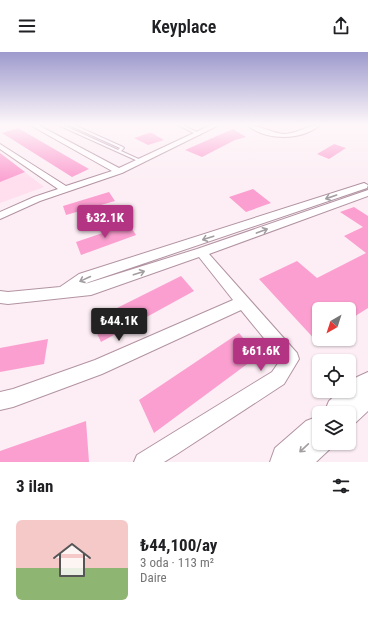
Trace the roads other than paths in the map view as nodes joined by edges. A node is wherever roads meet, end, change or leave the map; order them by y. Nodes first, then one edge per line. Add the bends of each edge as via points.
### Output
1 (69, 144) edge
2 (101, 144) edge
3 (113, 144) edge
4 (177, 144) edge
5 (0, 146) edge
6 (119, 150) junction
7 (141, 161) junction
8 (119, 171) junction
9 (368, 184) edge
10 (64, 189) junction
11 (368, 193) edge
12 (0, 216) edge
13 (201, 252) junction
14 (60, 293) junction
15 (0, 297) edge
16 (243, 302) junction
17 (368, 388) edge
18 (0, 401) edge
19 (349, 406) edge
20 (312, 441) edge
21 (144, 462) edge
22 (289, 462) edge

1 - 8 street
2 - 6 lane
3 - 6 lane via 122,148
4 - 7 street
5 - 10 street
6 - 7 lane
7 - 8 street
8 - 10 street
9 -> 14 street via 84,278
10 - 12 street
13 -> 11 street
14 -> 13 street via 91,289
13 - 16 street
14 - 15 street
16 - 18 street via 96,368
16 - 21 street via 291,359 278,378
17 - 19 highway
20 -> 22 highway

